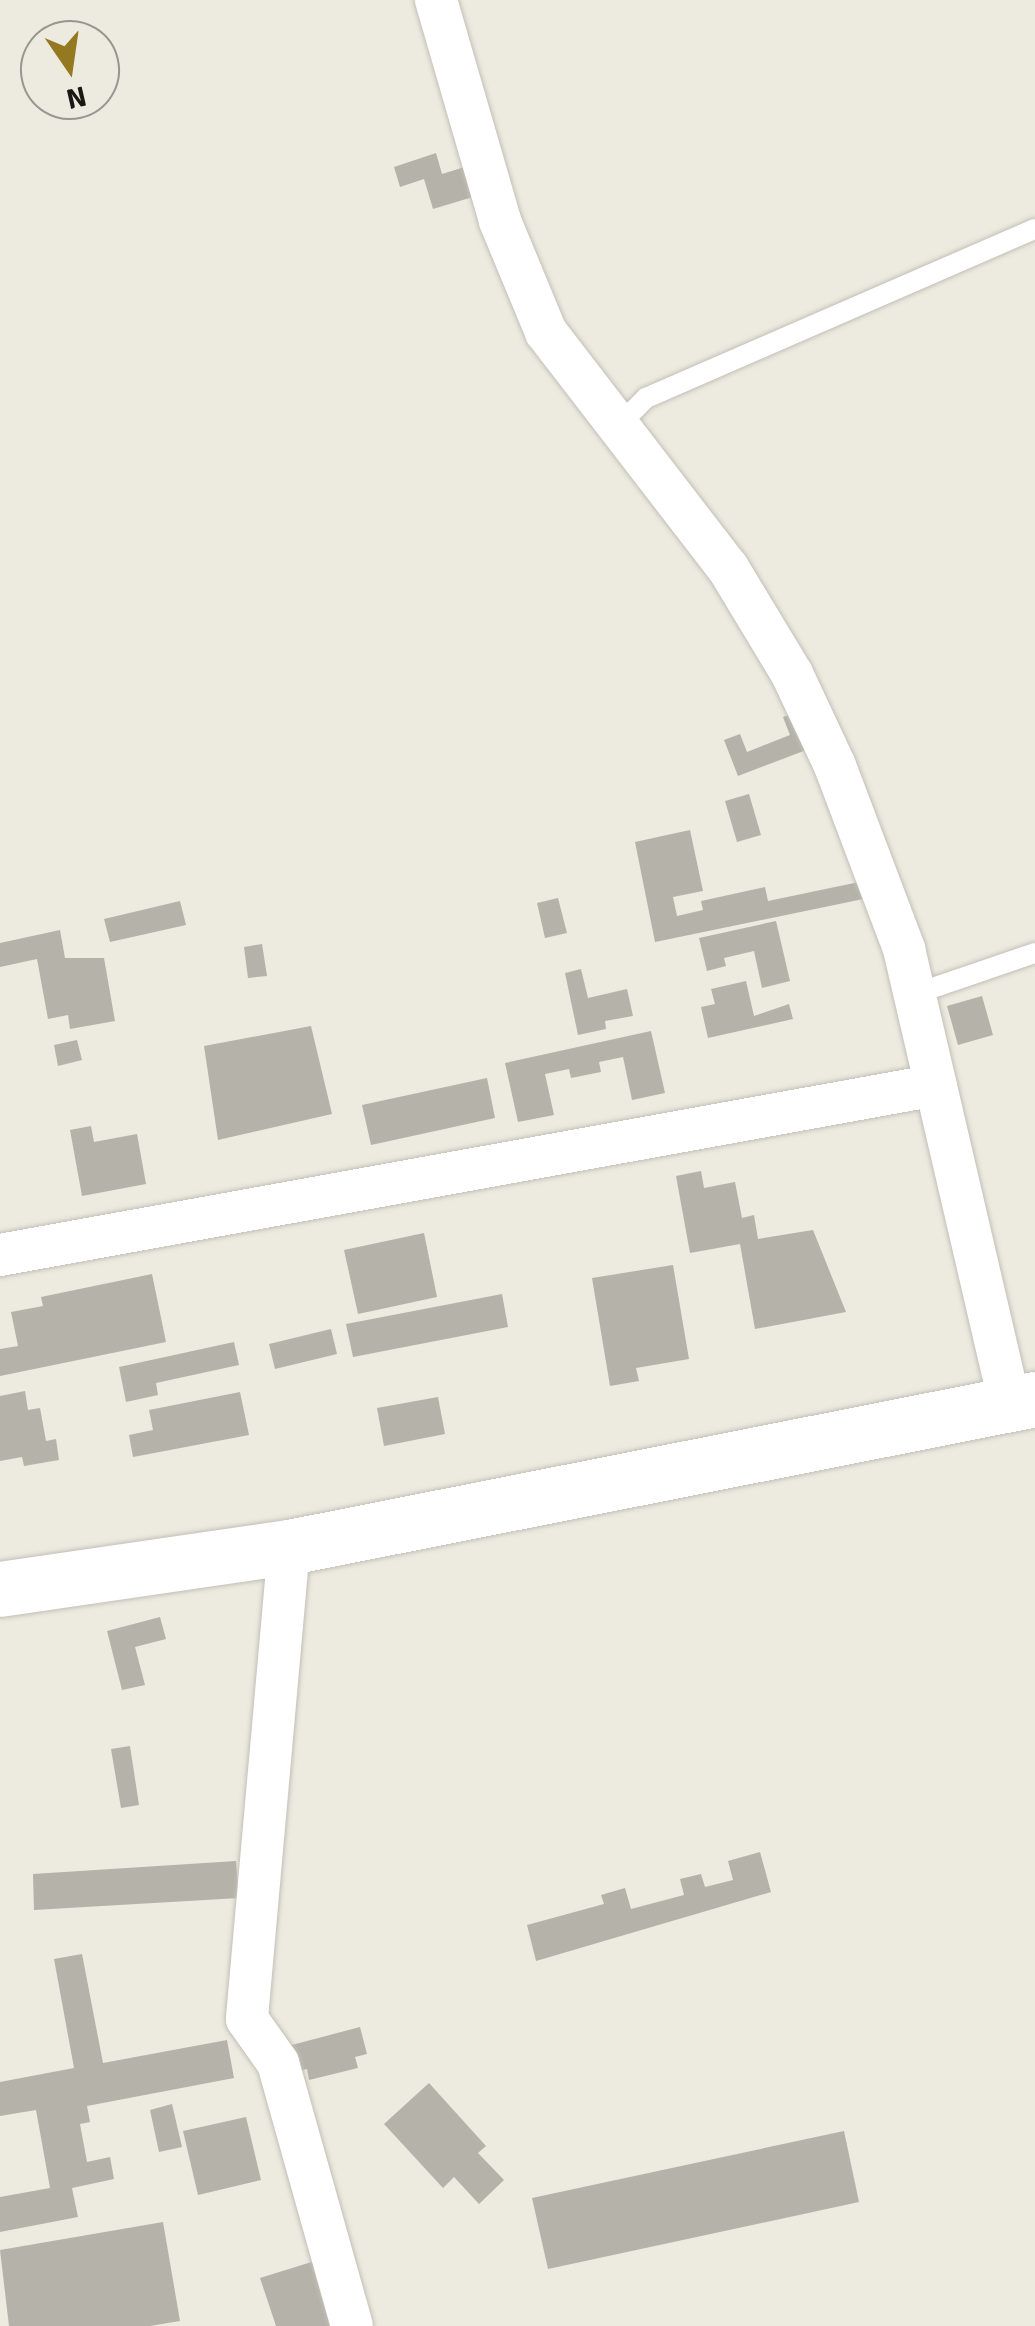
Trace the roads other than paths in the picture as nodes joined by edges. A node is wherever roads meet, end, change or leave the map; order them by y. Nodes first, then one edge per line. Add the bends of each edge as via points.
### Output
1 (436, 0) edge
2 (1035, 230) edge
3 (618, 426) junction
4 (1035, 953) edge
5 (914, 994) junction
6 (936, 1085) junction
7 (0, 1255) edge
8 (1022, 1402) edge
9 (289, 1547) junction
10 (0, 1589) edge
11 (352, 2326) edge

1 - 3 street via 500,221 546,332
2 - 3 lane via 646,398
3 - 5 street via 728,568 792,674 835,766 904,948
4 - 5 lane
5 - 6 street
6 - 7 street
6 - 8 street
8 - 9 street
9 - 10 street
9 - 11 street via 248,2019 278,2063

